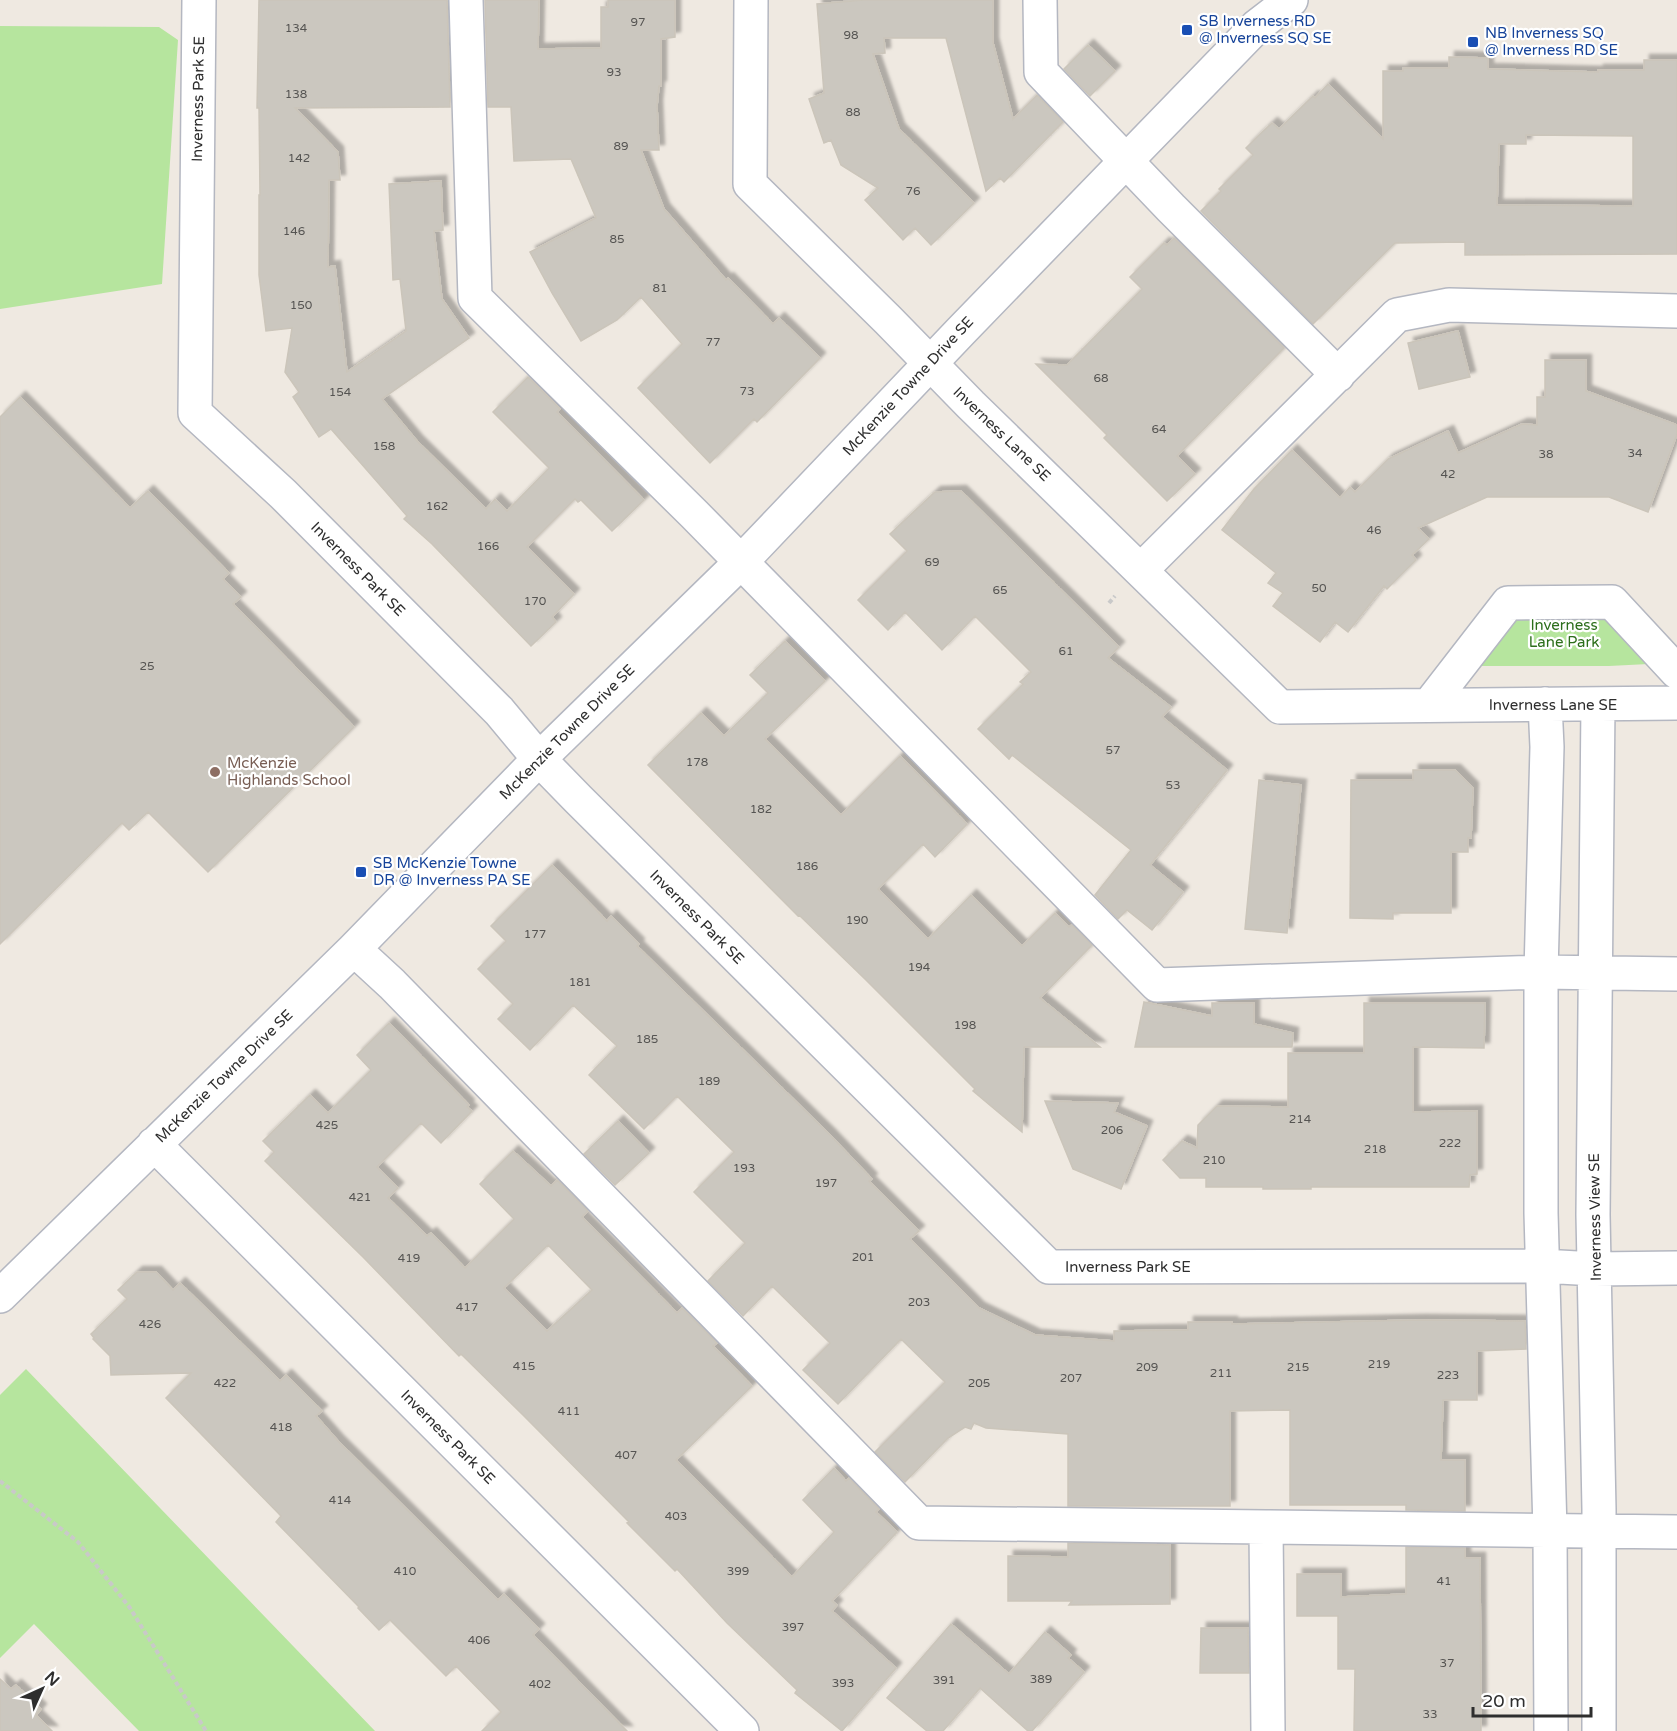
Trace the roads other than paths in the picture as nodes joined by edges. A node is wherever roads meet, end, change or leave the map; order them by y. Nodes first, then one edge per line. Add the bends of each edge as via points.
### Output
1 (199, 0) edge
2 (466, 0) edge
3 (751, 0) edge
4 (1040, 0) edge
5 (1292, 0) edge
6 (1127, 161) junction
7 (1677, 311) edge
8 (931, 364) junction
9 (1338, 375) junction
10 (741, 562) junction
11 (1141, 570) junction
12 (1677, 672) edge
13 (1677, 703) edge
14 (1545, 704) junction
15 (1598, 704) junction
16 (1430, 705) junction
17 (539, 759) junction
18 (354, 949) junction
19 (1541, 972) junction
20 (1594, 974) junction
21 (1677, 974) edge
22 (154, 1144) junction
23 (1542, 1266) junction
24 (1677, 1268) edge
25 (1595, 1269) junction
26 (0, 1296) edge
27 (1266, 1527) junction
28 (1550, 1530) junction
29 (1599, 1531) junction
30 (1677, 1532) edge
31 (742, 1731) edge
32 (1268, 1731) edge
33 (1551, 1731) edge
34 (1599, 1731) edge

1 - 17 street, Inverness Park SE via 195,412 292,502 499,711
2 - 10 street via 476,298
3 - 8 street, Inverness Lane SE via 750,184
4 - 6 street via 1041,72
5 - 6 street, McKenzie Towne Drive SE via 1257,26
6 - 8 street, McKenzie Towne Drive SE
6 - 9 street
7 - 9 street via 1449,305 1397,315
8 - 10 street, McKenzie Towne Drive SE
8 - 11 street, Inverness Lane SE
9 - 11 street
10 - 17 street, McKenzie Towne Drive SE
10 - 19 street via 1157,985
11 - 16 street, Inverness Lane SE via 1280,707
12 - 16 street via 1612,602 1508,603
13 - 15 street, Inverness Lane SE
14 - 15 street, Inverness Lane SE
14 - 16 street, Inverness Lane SE
14 - 19 street
15 - 20 street, Inverness View SE
17 - 18 street, McKenzie Towne Drive SE
17 - 23 street, Inverness Park SE via 1049,1267
18 - 22 street, McKenzie Towne Drive SE
18 - 27 street via 920,1523
19 - 20 street
19 - 23 street
20 - 21 street
20 - 25 street, Inverness View SE
22 - 26 street, McKenzie Towne Drive SE
22 - 31 street, Inverness Park SE
23 - 25 street, Inverness Park SE
23 - 28 street
24 - 25 street, Inverness Park SE
25 - 29 street, Inverness View SE
27 - 28 street
27 - 32 street
28 - 29 street
28 - 33 street
29 - 30 street
29 - 34 street, Inverness View SE

